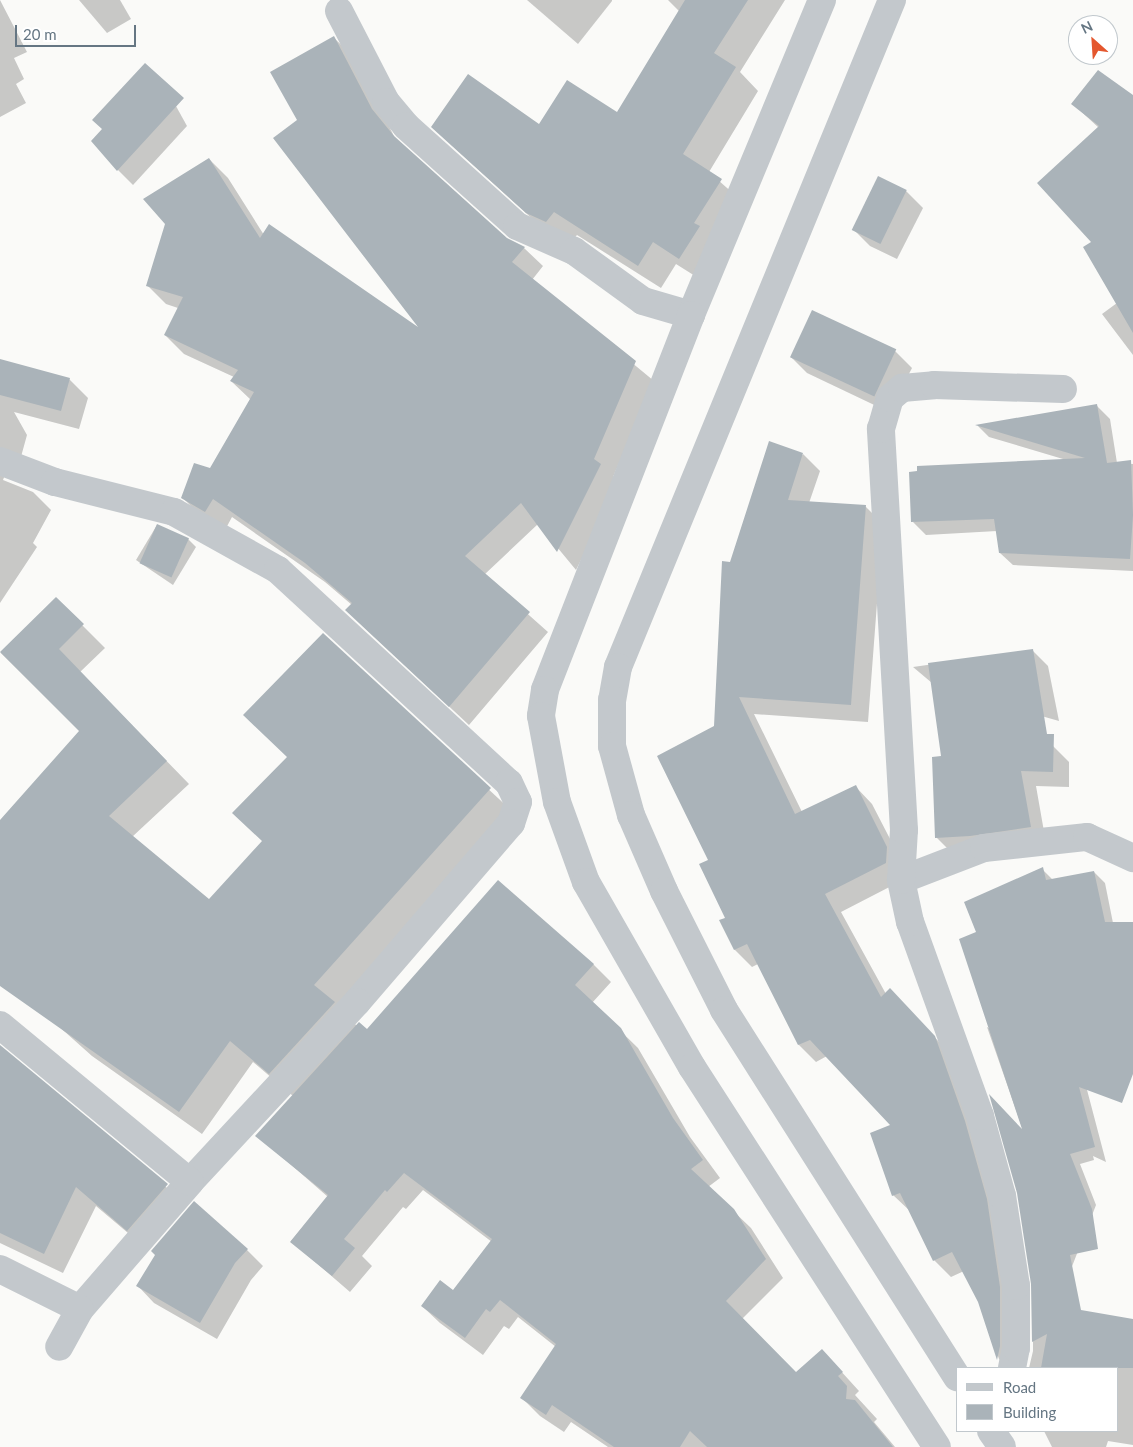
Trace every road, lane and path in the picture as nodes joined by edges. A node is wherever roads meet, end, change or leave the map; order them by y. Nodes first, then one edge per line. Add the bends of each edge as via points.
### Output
1 (822, 0) edge
2 (892, 0) edge
3 (339, 11) dead end
4 (691, 315) junction
5 (1063, 389) dead end
6 (0, 460) edge
7 (1133, 858) edge
8 (901, 880) junction
9 (0, 1025) edge
10 (190, 1182) junction
11 (0, 1269) edge
12 (80, 1309) junction
13 (59, 1346) dead end
14 (1012, 1367) edge
15 (956, 1375) edge
16 (992, 1432) edge
17 (937, 1447) edge
18 (1002, 1447) edge

1 - 4 street
2 - 15 street via 618,667 612,700 612,746 631,815 664,891 724,1010
3 - 4 street via 386,102 406,126 517,226 574,251 643,301
4 - 17 street via 545,690 541,716 544,744 557,802 586,882 692,1067
5 - 8 street via 934,385 902,388 890,398 881,430 904,830
6 - 10 street via 55,482 174,512 278,570 509,783 518,802 511,823 357,1002
7 - 8 street via 1087,837 984,848
8 - 14 street via 910,922 980,1116 1002,1196 1016,1286 1016,1348
9 - 10 street
10 - 12 street
11 - 12 street
12 - 13 street
16 - 18 street

